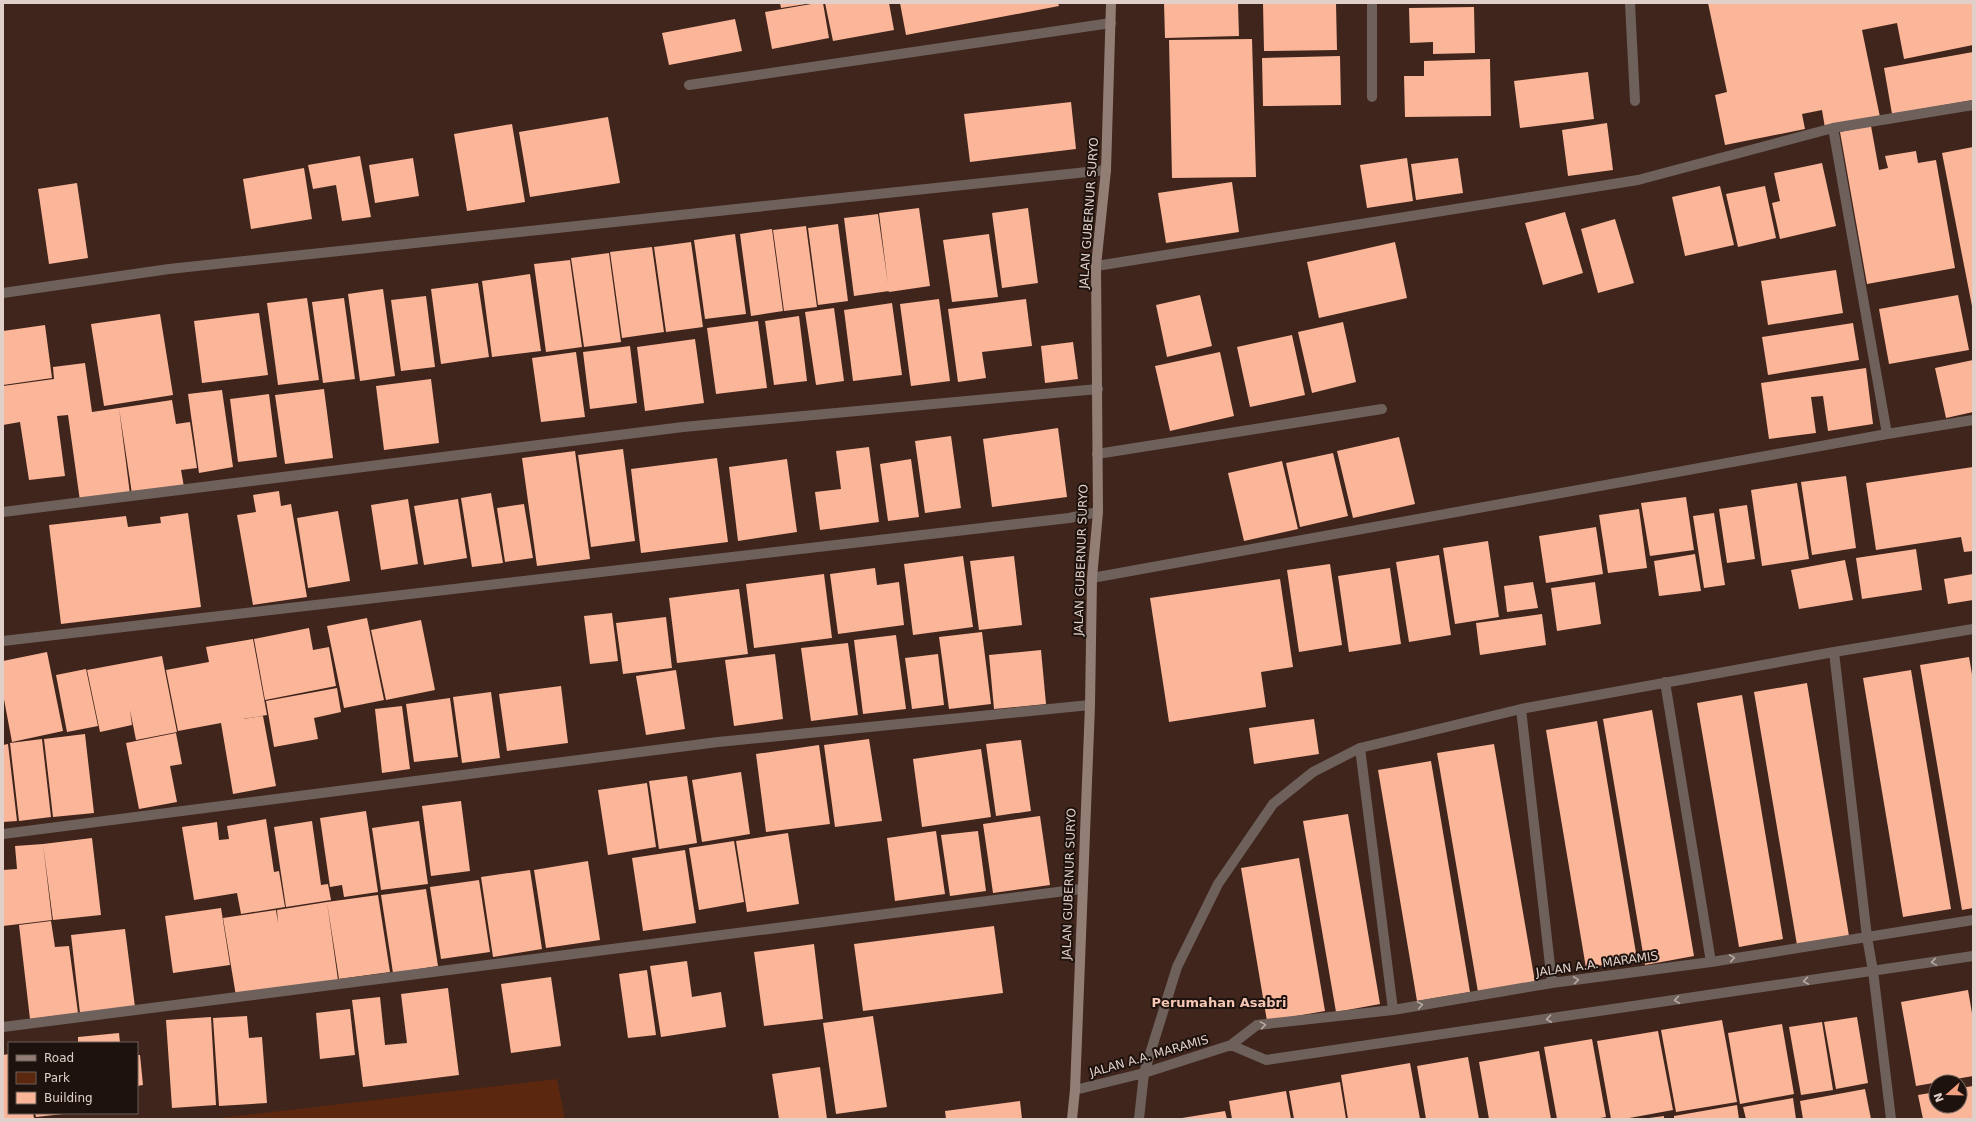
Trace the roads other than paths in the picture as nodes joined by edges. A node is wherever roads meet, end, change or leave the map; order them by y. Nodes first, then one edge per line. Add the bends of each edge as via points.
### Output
1 (1111, 3) edge
2 (1372, 3) edge
3 (1630, 3) edge
4 (1111, 23) junction
5 (689, 85) dead end
6 (1372, 97) dead end
7 (1635, 101) dead end
8 (1973, 105) edge
9 (1833, 128) junction
10 (1106, 170) junction
11 (1096, 266) junction
12 (3, 293) edge
13 (1098, 389) junction
14 (1382, 409) dead end
15 (1973, 420) edge
16 (1887, 434) junction
17 (1097, 454) junction
18 (3, 512) edge
19 (1098, 512) junction
20 (1092, 578) junction
21 (1973, 629) edge
22 (3, 642) edge
23 (1834, 652) junction
24 (1665, 682) junction
25 (1090, 705) junction
26 (1521, 709) junction
27 (1360, 748) junction
28 (3, 834) edge
29 (1082, 890) junction
30 (1973, 920) edge
31 (1867, 937) junction
32 (1973, 956) edge
33 (1711, 962) junction
34 (1873, 971) junction
35 (1552, 983) junction
36 (1393, 1010) junction
37 (3, 1027) edge
38 (1231, 1045) junction
39 (1144, 1073) junction
40 (1075, 1090) junction
41 (1072, 1119) edge
42 (1139, 1119) edge
43 (1891, 1119) edge

1 - 4 main road, JALAN GUBERNUR SURYO
2 - 6 street
3 - 7 street
4 - 5 street
4 - 10 main road, JALAN GUBERNUR SURYO
8 - 9 street
9 - 11 street via 1638,180
9 - 16 street
10 - 11 main road, JALAN GUBERNUR SURYO
10 - 12 street via 169,269
11 - 13 main road, JALAN GUBERNUR SURYO
13 - 17 main road, JALAN GUBERNUR SURYO
13 - 18 street via 683,427
14 - 17 street
15 - 16 street
16 - 20 street
17 - 19 main road, JALAN GUBERNUR SURYO
19 - 20 main road, JALAN GUBERNUR SURYO
19 - 22 street
20 - 25 main road, JALAN GUBERNUR SURYO
21 - 23 street
23 - 24 street
23 - 31 street
24 - 26 street
24 - 33 street
25 - 28 street via 711,743
25 - 29 main road, JALAN GUBERNUR SURYO
26 - 27 street
26 - 35 street
27 - 36 street
27 - 39 street via 1313,772 1273,804 1218,884 1177,967
29 - 37 street
29 - 40 main road, JALAN GUBERNUR SURYO
30 - 31 street, JALAN A.A. MARAMIS
33 -> 31 street, JALAN A.A. MARAMIS
31 - 34 street
32 -> 34 street
35 -> 33 street, JALAN A.A. MARAMIS
34 -> 38 street via 1266,1060
34 - 43 street
36 -> 35 street, JALAN A.A. MARAMIS
38 -> 36 street, JALAN A.A. MARAMIS via 1257,1025
38 - 39 street, JALAN A.A. MARAMIS
39 - 40 street, JALAN A.A. MARAMIS
39 - 42 street
40 - 41 main road, JALAN GUBERNUR SURYO

